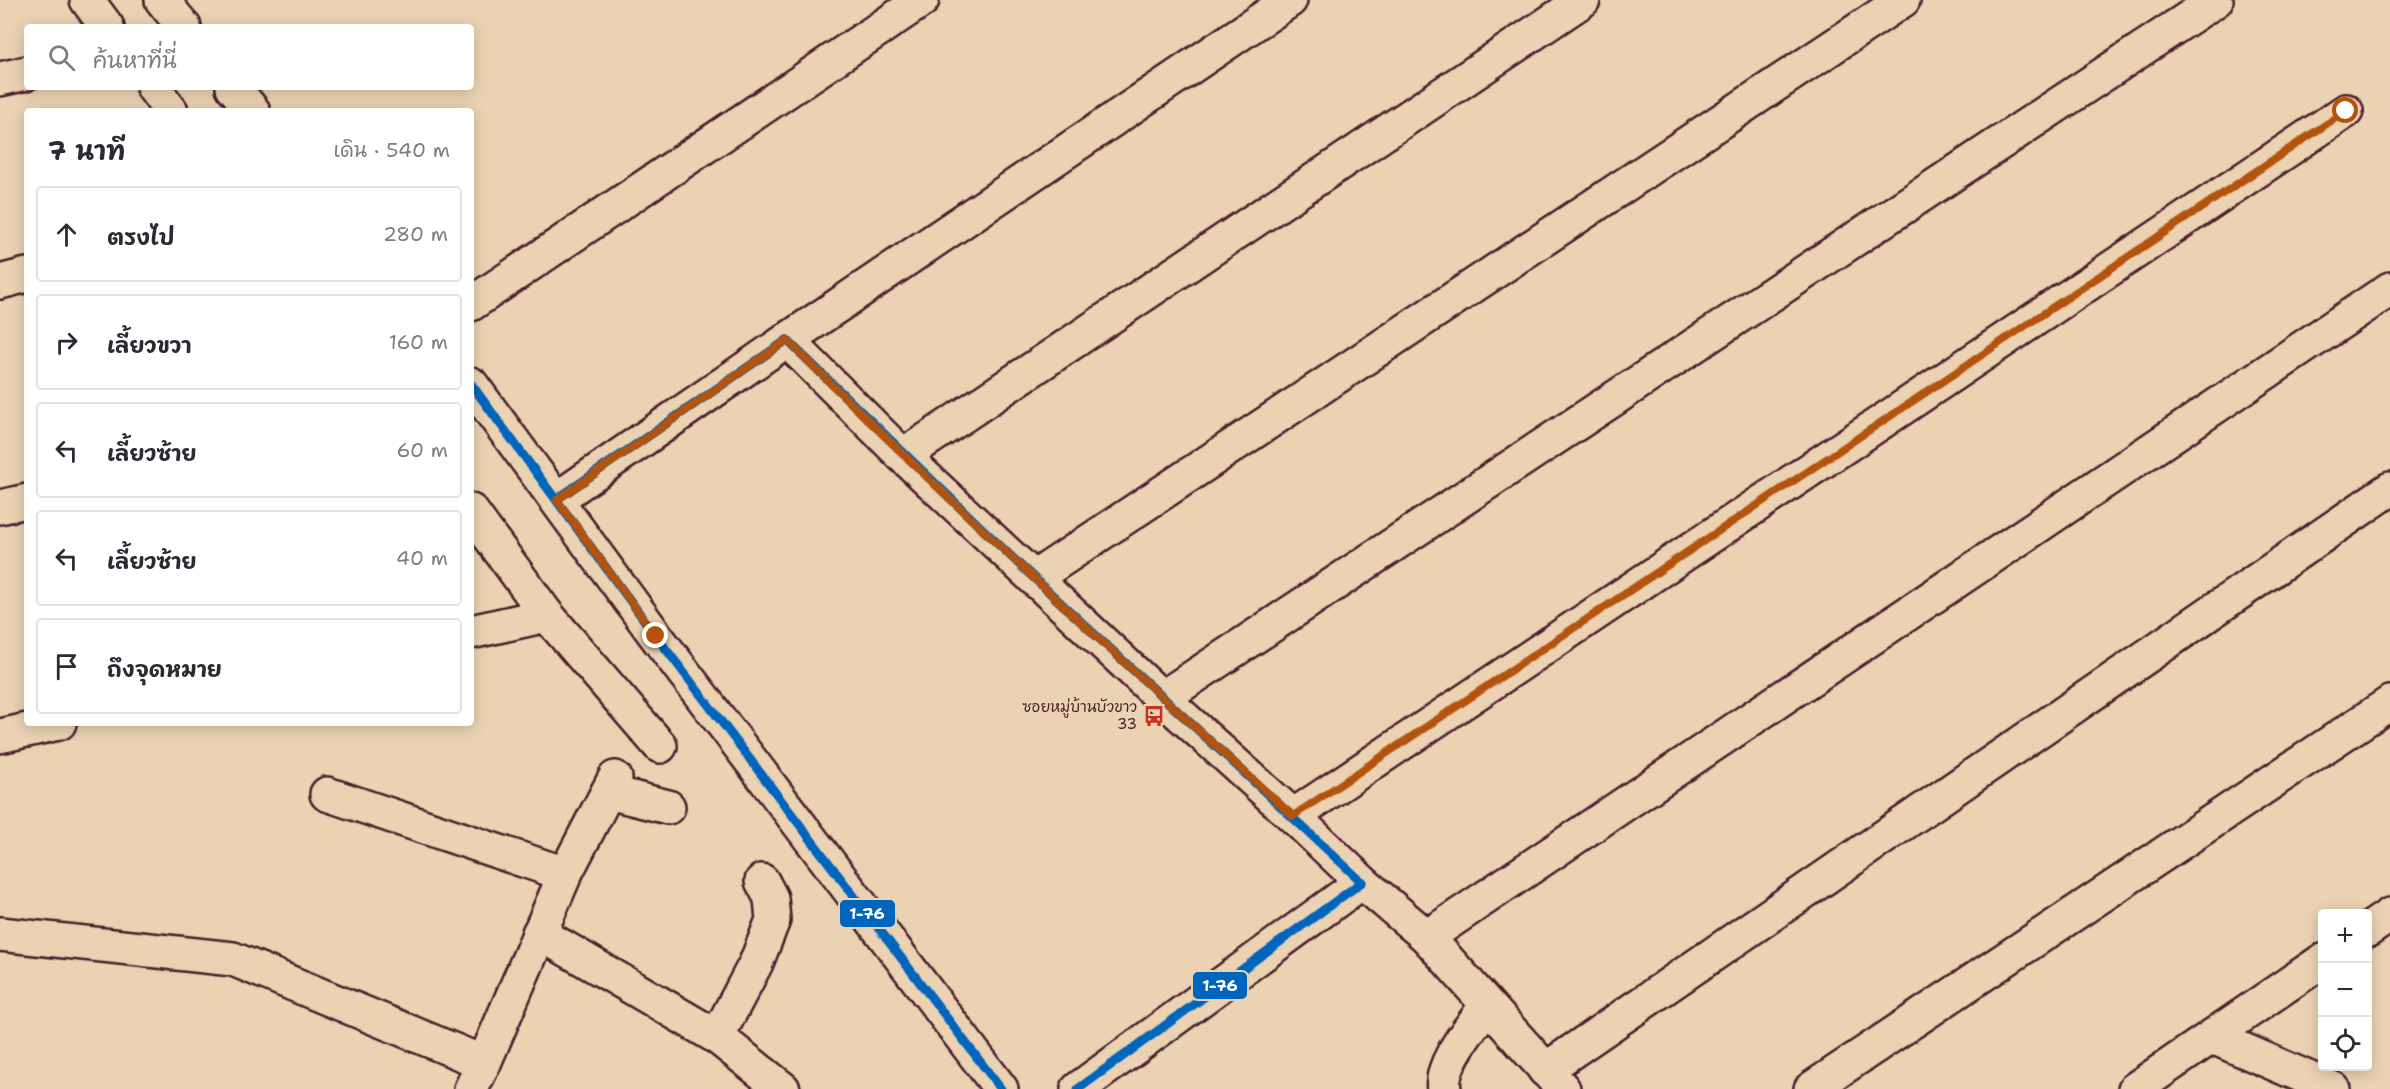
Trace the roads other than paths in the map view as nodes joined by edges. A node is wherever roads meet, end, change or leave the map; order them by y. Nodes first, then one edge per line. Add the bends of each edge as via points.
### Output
1 (87, 0) edge
2 (922, 0) edge
3 (1290, 0) edge
4 (1583, 0) edge
5 (1903, 0) edge
6 (2216, 0) edge
7 (105, 24) edge
8 (24, 74) edge
9 (0, 79) edge
10 (155, 90) edge
11 (236, 90) edge
12 (169, 108) edge
13 (250, 108) edge
14 (2346, 111) dead end
15 (24, 276) edge
16 (0, 282) edge
17 (2390, 289) edge
18 (474, 302) edge
19 (787, 340) junction
20 (474, 388) edge
21 (903, 456) junction
22 (2390, 489) edge
23 (557, 500) junction
24 (24, 502) edge
25 (0, 507) edge
26 (474, 515) edge
27 (1034, 578) junction
28 (547, 615) junction
29 (474, 631) edge
30 (1162, 698) junction
31 (2390, 703) edge
32 (45, 726) edge
33 (0, 736) edge
34 (660, 746) dead end
35 (327, 794) dead end
36 (668, 807) dead end
37 (1293, 816) junction
38 (565, 874) junction
39 (762, 881) dead end
40 (1362, 882) junction
41 (2390, 915) edge
42 (2372, 927) edge
43 (539, 933) junction
44 (0, 934) edge
45 (1427, 937) junction
46 (2319, 963) edge
47 (1486, 1005) junction
48 (717, 1037) junction
49 (2212, 1037) junction
50 (478, 1076) edge
51 (1554, 1080) edge
52 (783, 1089) edge
53 (1001, 1089) edge
54 (1078, 1089) edge
55 (1444, 1089) edge
56 (1811, 1089) edge
57 (2135, 1089) edge
58 (2333, 1089) edge

1 - 7 street
2 - 18 street
3 - 19 street
4 - 21 street
5 - 27 street
6 - 30 street
8 - 9 street
10 - 12 street
11 - 13 street
14 - 37 street
15 - 16 street
17 - 45 street
19 - 21 street
19 - 23 street
20 - 23 street
21 - 27 street
22 - 51 street
23 - 53 street
24 - 25 street
26 - 28 street
27 - 30 street
28 - 29 street
28 - 34 street
30 - 37 street
31 - 56 street
32 - 33 street
35 - 38 street
36 - 38 street via 612,785
37 - 40 street
38 - 43 street
39 - 48 street via 771,898 773,920 756,963
40 - 45 street
40 - 54 street
41 - 42 street
43 - 48 street
43 - 50 street
44 - 50 street via 233,958
45 - 47 street
46 - 49 street
47 - 51 street
47 - 55 street via 1449,1062
48 - 52 street
49 - 57 street
49 - 58 street

